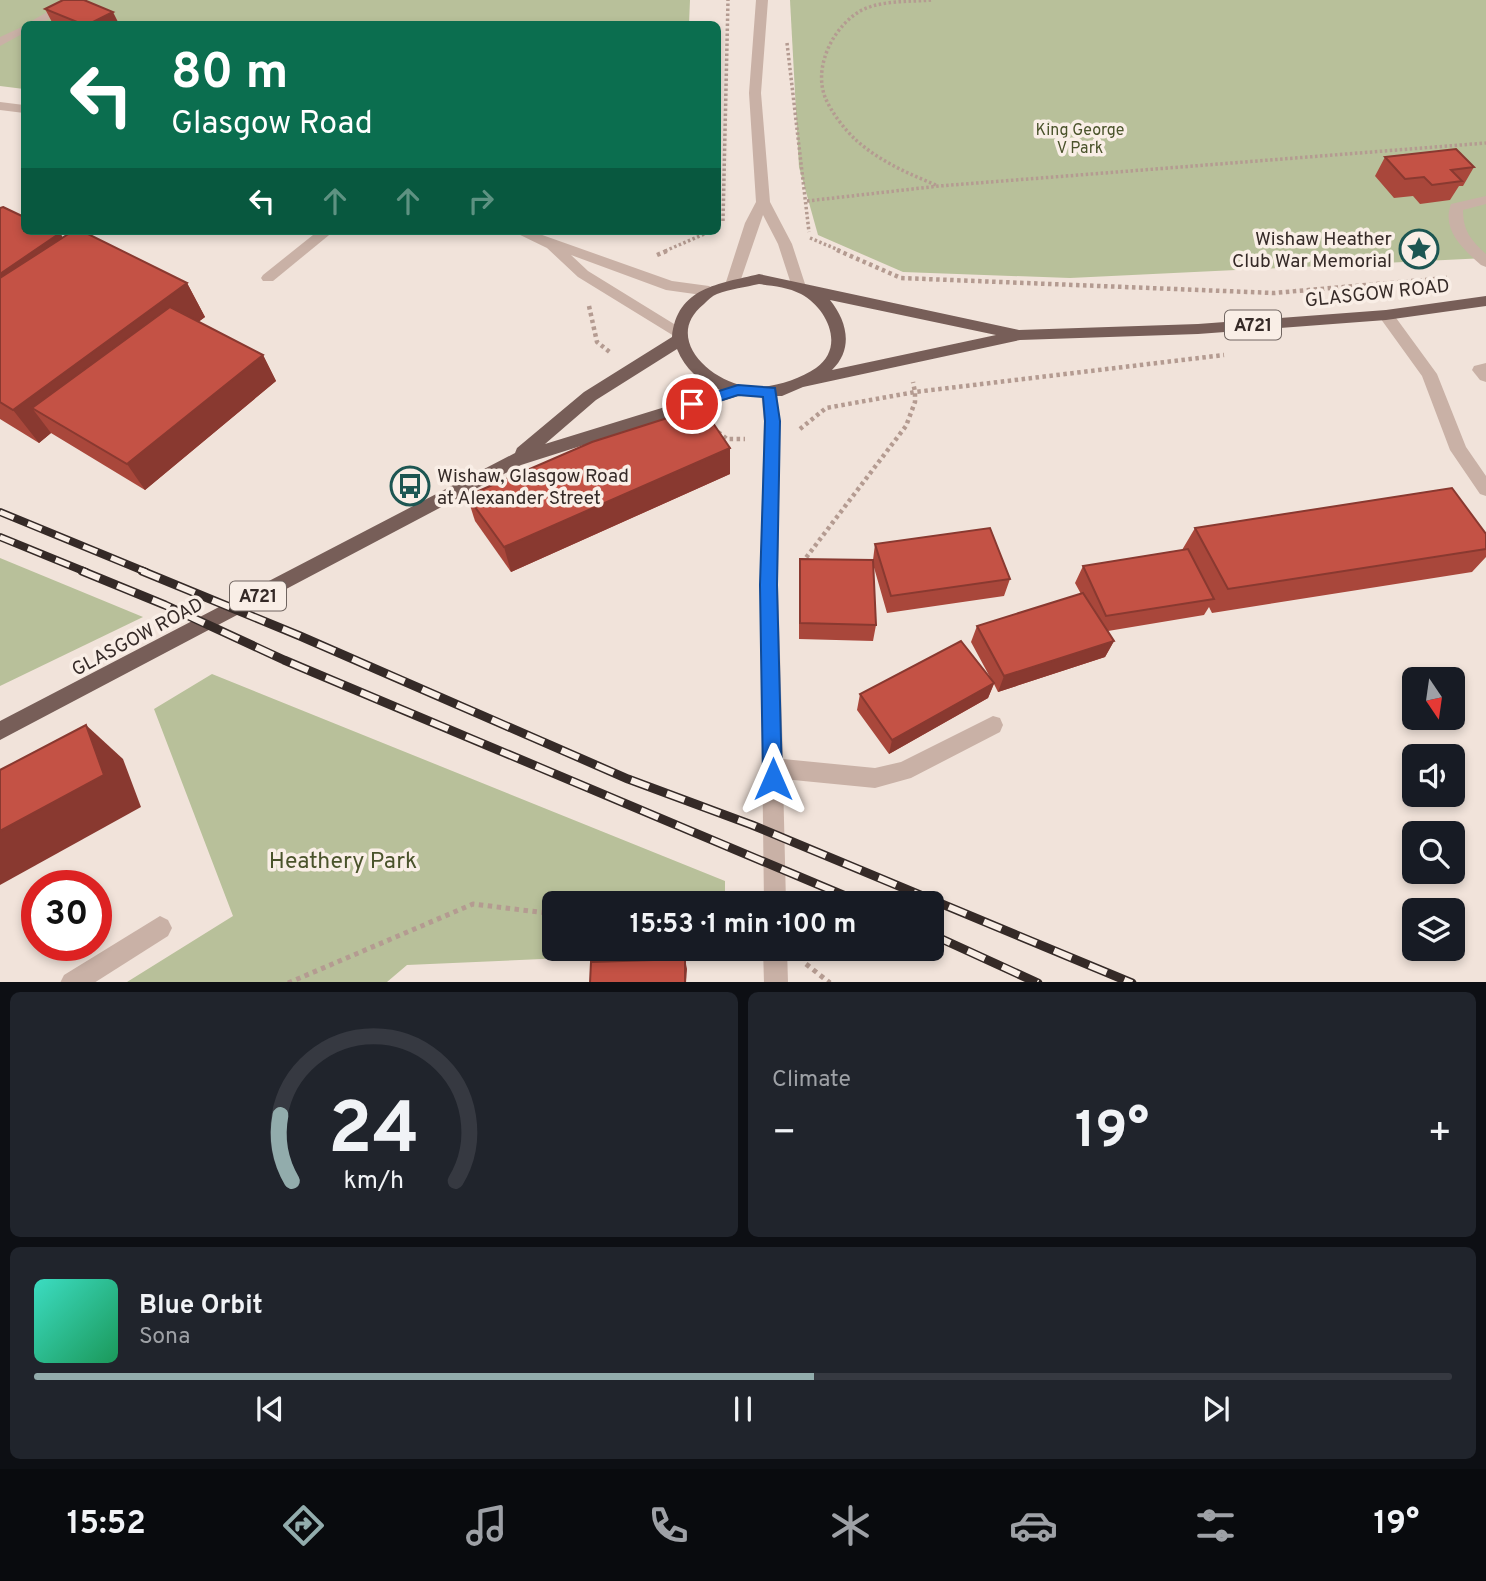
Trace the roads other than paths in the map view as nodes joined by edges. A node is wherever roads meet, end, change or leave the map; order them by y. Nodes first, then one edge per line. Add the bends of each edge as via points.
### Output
1 (78, 0) edge
2 (762, 0) edge
3 (38, 21) edge
4 (21, 31) edge
5 (0, 42) edge
6 (0, 106) edge
7 (21, 109) edge
8 (1486, 200) edge
9 (763, 202) junction
10 (322, 235) edge
11 (529, 235) edge
12 (548, 244) junction
13 (1486, 262) edge
14 (268, 278) dead end
15 (733, 282) junction
16 (804, 289) junction
17 (709, 291) junction
18 (1486, 301) edge
19 (1386, 315) junction
20 (1020, 335) junction
21 (679, 336) junction
22 (1486, 369) edge
23 (1486, 376) edge
24 (806, 382) junction
25 (738, 390) junction
26 (769, 392) junction
27 (515, 460) junction
28 (1486, 489) edge
29 (993, 725) dead end
30 (0, 731) edge
31 (773, 768) junction
32 (775, 891) edge
33 (160, 928) dead end
34 (775, 961) edge
35 (72, 982) edge
36 (776, 982) edge

1 - 3 street
2 - 9 street via 755,93
4 - 5 street
6 - 7 street
8 - 13 street via 1456,207 1455,226
9 - 15 street
9 - 16 street
10 - 14 street
11 - 12 street
12 - 17 street via 671,286
12 - 21 street via 583,274
15 - 16 main road via 760,279
15 - 17 main road
16 - 20 main road, GLASGOW ROAD / A721
16 - 24 main road via 826,304 837,320 840,337 836,354 825,369
17 - 21 main road via 683,316
18 - 19 main road, GLASGOW ROAD / A721
19 - 20 main road, GLASGOW ROAD / A721 via 1198,329
19 - 28 street via 1429,374 1458,450
20 - 24 main road, GLASGOW ROAD / A721
21 - 25 main road via 682,353 691,366
21 - 27 main road, GLASGOW ROAD / A721 via 590,396
22 - 23 street via 1480,370
24 - 26 main road
25 - 26 main road
25 - 27 main road, GLASGOW ROAD / A721
26 - 31 street
27 - 30 main road, GLASGOW ROAD / A721
29 - 31 street via 904,771 876,778
31 - 32 street
33 - 35 street
34 - 36 street

